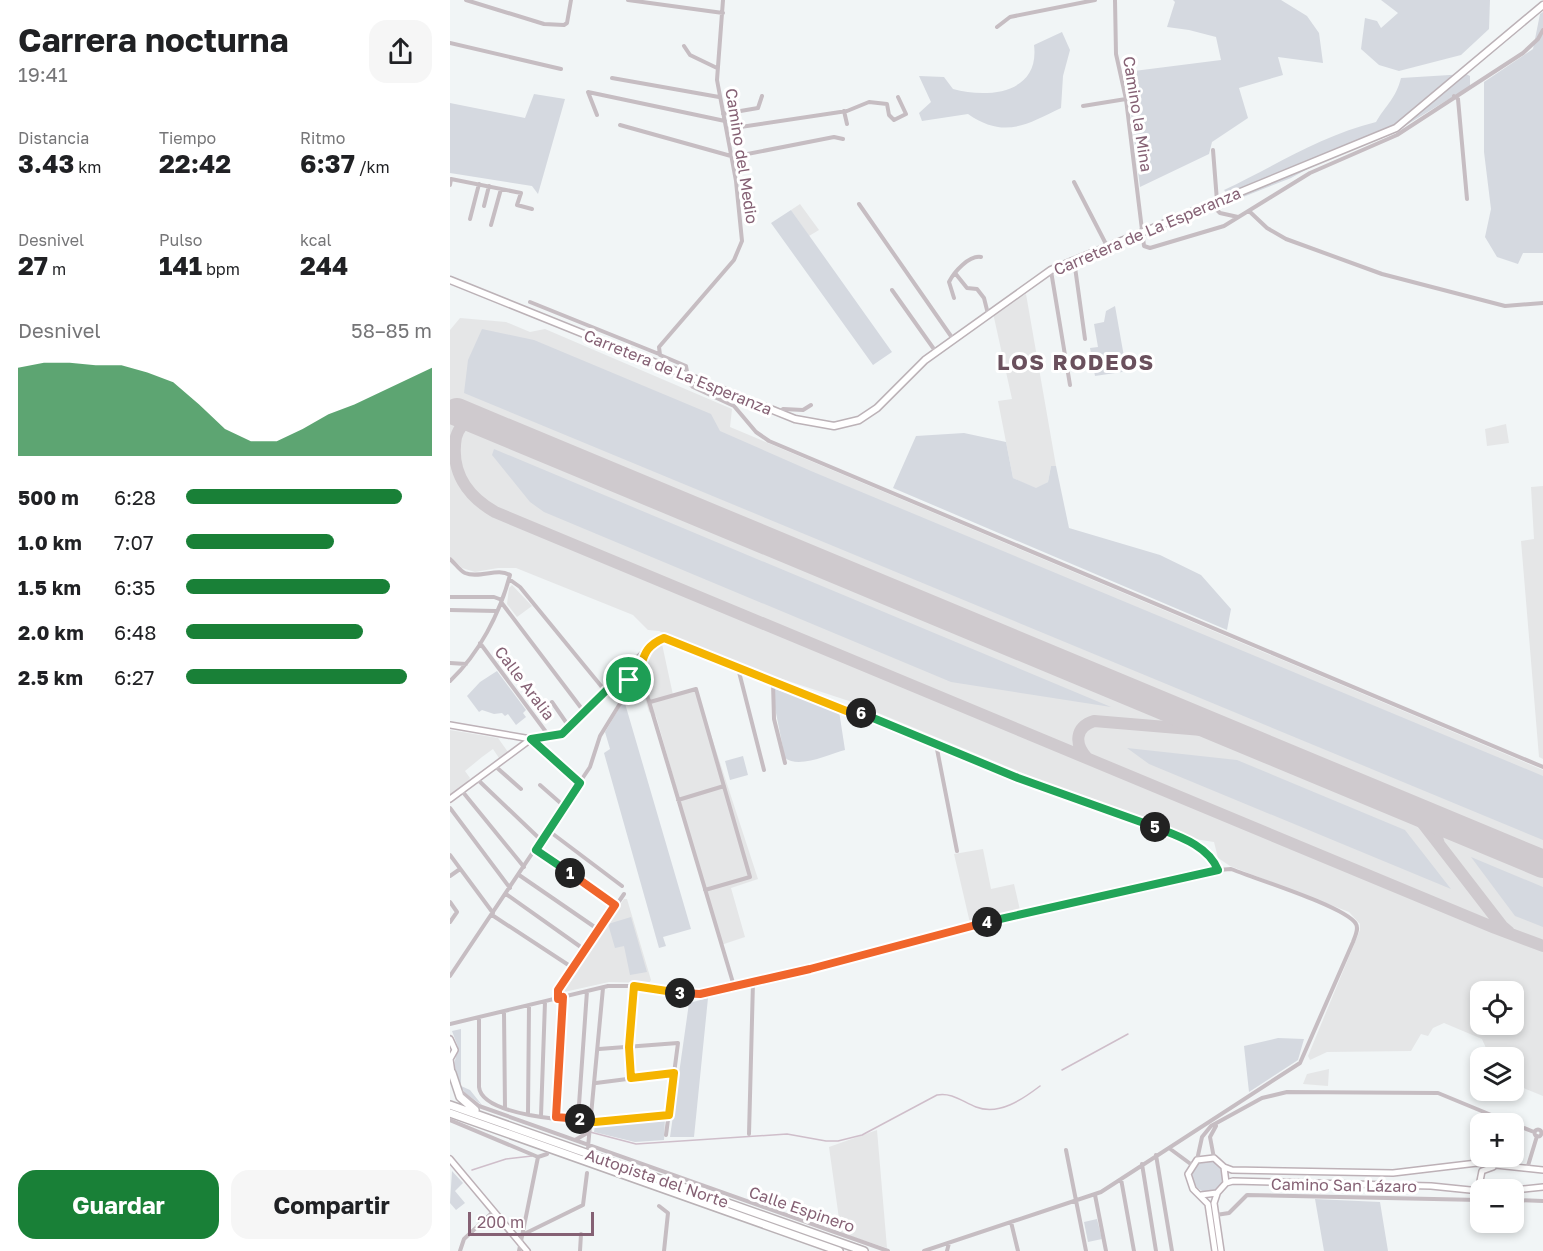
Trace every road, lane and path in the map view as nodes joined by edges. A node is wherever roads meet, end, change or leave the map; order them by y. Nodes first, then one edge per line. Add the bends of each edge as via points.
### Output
1 (466, 0) edge
2 (571, 0) edge
3 (628, 0) edge
4 (723, 0) edge
5 (1095, 0) edge
6 (1114, 0) edge
7 (479, 3) edge
8 (1543, 5) edge
9 (723, 13) junction
10 (997, 27) dead end
11 (1543, 30) edge
12 (450, 43) edge
13 (684, 46) dead end
14 (717, 68) junction
15 (561, 69) dead end
16 (612, 78) dead end
17 (762, 96) dead end
18 (1454, 96) junction
19 (719, 97) junction
20 (898, 97) dead end
21 (1126, 99) junction
22 (1083, 106) dead end
23 (844, 111) junction
24 (723, 114) junction
25 (597, 116) dead end
26 (725, 121) junction
27 (847, 124) dead end
28 (620, 125) dead end
29 (727, 129) junction
30 (843, 139) dead end
31 (1213, 150) dead end
32 (732, 157) junction
33 (1074, 182) dead end
34 (479, 184) junction
35 (450, 185) edge
36 (489, 186) junction
37 (501, 189) junction
38 (1467, 199) dead end
39 (1214, 203) junction
40 (859, 204) dead end
41 (484, 206) dead end
42 (532, 209) dead end
43 (1249, 211) junction
44 (1239, 217) junction
45 (470, 219) dead end
46 (491, 225) dead end
47 (1143, 232) junction
48 (1107, 246) junction
49 (981, 256) dead end
50 (1074, 260) junction
51 (1051, 270) junction
52 (955, 273) junction
53 (450, 280) edge
54 (892, 290) dead end
55 (954, 298) dead end
56 (530, 302) dead end
57 (1543, 303) edge
58 (988, 314) junction
59 (953, 339) junction
60 (1085, 339) dead end
61 (936, 352) junction
62 (659, 354) junction
63 (688, 376) junction
64 (1070, 385) dead end
65 (811, 405) dead end
66 (780, 413) junction
67 (450, 559) edge
68 (510, 577) junction
69 (450, 597) edge
70 (501, 601) junction
71 (450, 610) edge
72 (496, 611) junction
73 (664, 638) joint
74 (480, 642) junction
75 (644, 653) junction
76 (450, 663) edge
77 (466, 664) junction
78 (629, 668) junction
79 (738, 668) junction
80 (624, 673) junction
81 (640, 677) junction
82 (450, 681) edge
83 (633, 682) junction
84 (773, 683) junction
85 (606, 692) junction
86 (552, 702) dead end
87 (650, 702) junction
88 (585, 713) junction
89 (450, 725) edge
90 (570, 728) junction
91 (550, 737) junction
92 (531, 739) junction
93 (936, 744) junction
94 (785, 763) dead end
95 (495, 766) junction
96 (1543, 767) edge
97 (764, 770) dead end
98 (477, 779) junction
99 (580, 783) junction
100 (540, 785) dead end
101 (724, 786) junction
102 (521, 789) dead end
103 (462, 790) junction
104 (450, 799) edge
105 (678, 800) junction
106 (565, 807) junction
107 (450, 808) edge
108 (549, 831) junction
109 (542, 841) junction
110 (536, 850) junction
111 (957, 851) dead end
112 (450, 855) edge
113 (524, 867) junction
114 (460, 869) junction
115 (1218, 870) junction
116 (519, 875) junction
117 (450, 876) edge
118 (622, 886) dead end
119 (510, 888) junction
120 (705, 890) junction
121 (506, 894) junction
122 (624, 894) dead end
123 (450, 902) edge
124 (615, 905) junction
125 (493, 914) junction
126 (450, 922) edge
127 (599, 930) junction
128 (585, 950) junction
129 (573, 968) junction
130 (450, 976) edge
131 (753, 982) junction
132 (634, 986) junction
133 (734, 986) junction
134 (603, 988) junction
135 (587, 991) junction
136 (560, 998) junction
137 (545, 1002) junction
138 (529, 1006) junction
139 (504, 1012) junction
140 (479, 1017) junction
141 (450, 1025) edge
142 (450, 1039) edge
143 (629, 1047) junction
144 (599, 1049) junction
145 (450, 1059) edge
146 (452, 1072) junction
147 (674, 1073) junction
148 (631, 1078) junction
149 (596, 1083) junction
150 (450, 1100) edge
151 (450, 1105) edge
152 (505, 1108) junction
153 (475, 1110) junction
154 (450, 1113) edge
155 (1486, 1113) edge
156 (528, 1114) junction
157 (669, 1115) junction
158 (542, 1116) junction
159 (556, 1117) junction
160 (578, 1119) junction
161 (450, 1120) edge
162 (592, 1121) junction
163 (1217, 1124) junction
164 (511, 1127) junction
165 (1524, 1129) edge
166 (590, 1131) junction
167 (749, 1134) dead end
168 (666, 1136) dead end
169 (575, 1140) dead end
170 (588, 1147) junction
171 (1168, 1148) junction
172 (1066, 1150) dead end
173 (547, 1154) dead end
174 (1156, 1155) junction
175 (538, 1157) junction
176 (1214, 1158) junction
177 (450, 1159) edge
178 (1194, 1162) junction
179 (1470, 1163) edge
180 (1142, 1164) junction
181 (1224, 1167) junction
182 (1490, 1167) edge
183 (1510, 1167) edge
184 (1527, 1169) junction
185 (1543, 1170) edge
186 (587, 1173) dead end
187 (1121, 1179) junction
188 (1482, 1179) edge
189 (1226, 1183) junction
190 (1543, 1187) edge
191 (1524, 1189) edge
192 (1470, 1190) edge
193 (1217, 1193) junction
194 (1095, 1194) junction
195 (1201, 1195) junction
196 (1470, 1200) edge
197 (1524, 1200) edge
198 (1077, 1201) junction
199 (1543, 1201) edge
200 (660, 1206) dead end
201 (494, 1211) junction
202 (1216, 1215) junction
203 (1011, 1222) junction
204 (581, 1234) dead end
205 (522, 1235) junction
206 (521, 1243) junction
207 (949, 1243) junction
208 (460, 1251) edge
209 (519, 1251) edge
210 (527, 1251) edge
211 (580, 1251) edge
212 (664, 1251) edge
213 (839, 1251) edge
214 (864, 1251) edge
215 (888, 1251) edge
216 (924, 1251) edge
217 (947, 1251) edge
218 (1018, 1251) edge
219 (1086, 1251) edge
220 (1106, 1251) edge
221 (1134, 1251) edge
222 (1156, 1251) edge
223 (1172, 1251) edge
224 (1215, 1251) edge
225 (1221, 1251) edge

1 - 7 street
2 - 7 street via 564,25 544,24
3 - 9 street
4 - 9 street, Camino del Medio
5 - 10 street via 1010,17
6 - 21 street, Camino la Mina via 1116,54
8 - 39 main road, Carretera de La Esperanza via 1396,128
9 - 14 street, Camino del Medio
11 - 18 street via 1523,53
12 - 15 street
13 - 14 street via 690,55
14 - 19 street, Camino del Medio
16 - 19 street
17 - 24 street via 758,108
18 - 38 street via 1458,99
18 - 43 street via 1397,135 1310,173
19 - 24 street, Camino del Medio
20 - 23 street via 906,114 894,120 885,102
21 - 22 street
21 - 47 street, Camino la Mina
23 - 27 street
23 - 29 street
24 - 26 street, Camino del Medio
25 - 26 street via 588,92
26 - 29 street, Camino del Medio
28 - 32 street
29 - 32 street, Camino del Medio
30 - 32 street via 834,137
31 - 39 street
32 - 62 street, Camino del Medio via 741,219 740,250 698,305 659,347
33 - 48 street
34 - 35 street via 451,179
34 - 36 street
34 - 45 street
36 - 37 street
36 - 41 street
37 - 42 street via 521,193 518,205
37 - 46 street
39 - 44 street via 1220,213
39 - 47 main road, Carretera de La Esperanza
40 - 59 street
43 - 44 street
43 - 57 street via 1286,239 1382,274 1505,306
44 - 47 street via 1212,231 1150,248 1144,246
47 - 48 main road, Carretera de La Esperanza
48 - 50 main road, Carretera de La Esperanza
49 - 52 street via 973,257
50 - 51 main road, Carretera de La Esperanza
50 - 60 street
51 - 58 main road, Carretera de La Esperanza
51 - 64 street
52 - 55 street via 949,282
52 - 58 street via 967,288 977,289 983,296
53 - 63 main road, Carretera de La Esperanza
54 - 61 street
56 - 62 street
58 - 59 main road, Carretera de La Esperanza
59 - 61 main road, Carretera de La Esperanza
61 - 66 main road, Carretera de La Esperanza via 859,420 842,426 822,426
62 - 63 street via 686,366
63 - 66 main road, Carretera de La Esperanza
63 - 96 street via 693,387 734,406 769,441
65 - 66 street via 803,410 783,409
67 - 68 street via 464,572 501,572
68 - 70 street
68 - 85 street
69 - 70 street via 494,597
70 - 72 street
70 - 88 street
71 - 72 street
72 - 74 street
73 - 75 main road
73 - 79 street
74 - 77 street
74 - 91 street, Calle Aralia
75 - 78 main road
75 - 81 street
76 - 77 street
77 - 82 street
78 - 80 main road
78 - 81 street
79 - 84 street
79 - 97 street
80 - 83 street
80 - 85 main road
81 - 83 street
81 - 87 street
83 - 99 street via 607,722
84 - 93 street via 849,712 891,723
84 - 94 street via 774,719
85 - 88 main road
86 - 90 street
87 - 101 street via 696,689
87 - 105 street
88 - 90 main road
89 - 92 main road
90 - 91 main road
91 - 92 main road
92 - 95 main road
92 - 99 street
93 - 111 street
93 - 115 street via 1185,839 1211,859
95 - 98 main road
95 - 102 street
98 - 103 main road
98 - 109 street
99 - 106 street
100 - 106 street
101 - 105 street
101 - 120 street via 750,877
103 - 104 main road
103 - 113 street
105 - 120 street
106 - 108 street
107 - 119 street
108 - 109 street
108 - 118 street
109 - 110 street
110 - 113 street
110 - 124 street
112 - 114 street
113 - 116 street
114 - 117 street
114 - 125 street
115 - 131 street via 1022,913
115 - 171 street via 1231,869 1338,910 1348,915 1357,929 1300,1063
116 - 119 street
116 - 127 street
119 - 121 street
120 - 133 street
121 - 125 street
121 - 128 street
122 - 124 street
123 - 126 street via 457,912
124 - 127 street
125 - 129 street
125 - 130 street
127 - 128 street
128 - 129 street
129 - 136 street via 558,990
131 - 133 street
131 - 167 street
132 - 133 street via 692,994
132 - 134 street
132 - 143 street
134 - 135 street
134 - 144 street
135 - 136 street
135 - 160 street
136 - 137 street
136 - 159 street
137 - 138 street
137 - 158 street
138 - 139 street
138 - 156 street
139 - 140 street
139 - 152 street
140 - 141 street
140 - 152 street via 479,1092 486,1101
142 - 145 main road via 455,1050
143 - 144 street
143 - 147 street via 678,1044
143 - 148 street
144 - 149 street
145 - 146 main road
146 - 153 highway via 460,1097
146 - 170 street, Calle Espinero via 461,1093 472,1103
147 - 148 street
147 - 157 street
148 - 149 street
149 - 162 street
150 - 153 highway
151 - 164 highway, Autopista del Norte
152 - 156 street
153 - 164 highway
154 - 213 highway, Autopista del Norte
155 - 163 street via 1438,1093 1287,1092 1262,1098
156 - 158 street
157 - 162 street
157 - 168 street
158 - 159 street
159 - 160 street
160 - 162 street
161 - 175 street
162 - 166 street
163 - 176 street via 1210,1137
163 - 178 street via 1202,1137
164 - 214 highway, Autopista del Norte
165 - 184 street via 1535,1134
166 - 169 street
166 - 170 street
170 - 215 street, Calle Espinero
171 - 174 street
171 - 178 street
172 - 198 street
173 - 175 street
174 - 180 street
174 - 223 street
175 - 205 street
176 - 178 main road
176 - 181 main road
177 - 201 main road
178 - 195 main road via 1188,1179 1192,1189
179 - 181 main road via 1383,1173
180 - 187 street
180 - 222 street
181 - 189 main road
182 - 188 main road via 1481,1172
183 - 184 main road
184 - 185 main road
186 - 205 street via 583,1206
187 - 194 street
187 - 221 street
189 - 192 main road via 1233,1180
189 - 193 main road
190 - 191 main road
193 - 195 main road
193 - 202 main road
194 - 198 street
194 - 220 street
195 - 224 main road via 1208,1204
196 - 202 street, Camino San Lázaro via 1247,1195 1229,1213
197 - 199 street
198 - 203 street
198 - 219 street
200 - 212 street via 668,1217
201 - 206 main road
201 - 208 street via 464,1239
202 - 225 main road
203 - 207 street
203 - 218 street
204 - 211 street
205 - 206 street
206 - 209 street
206 - 210 main road
207 - 216 street
207 - 217 street

